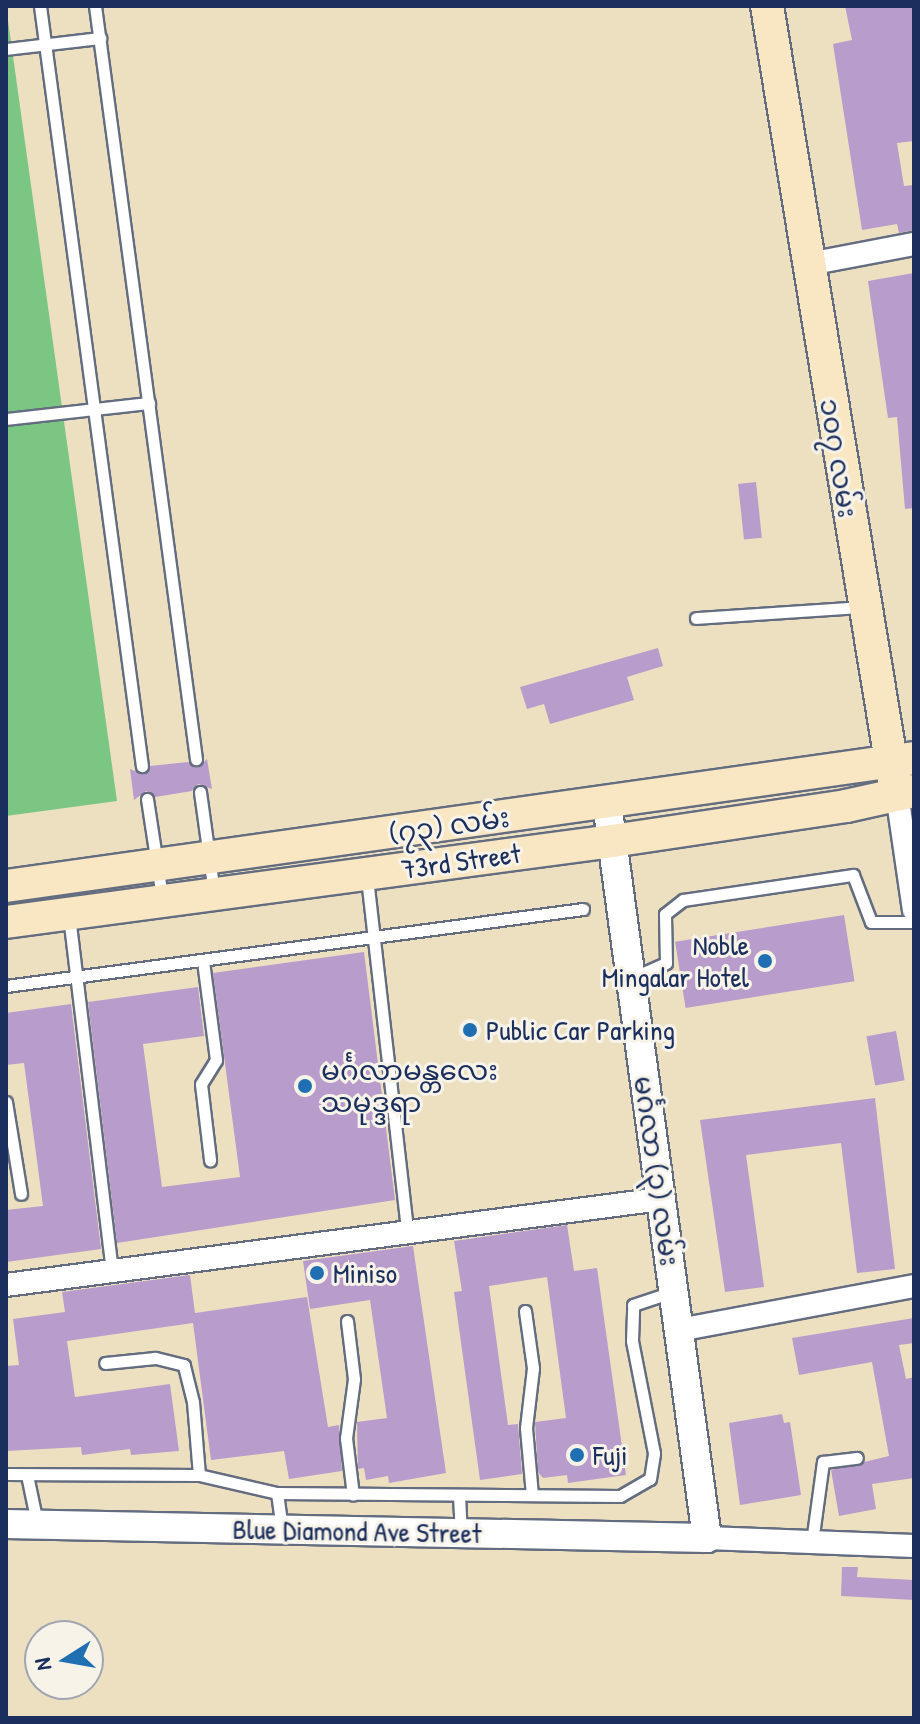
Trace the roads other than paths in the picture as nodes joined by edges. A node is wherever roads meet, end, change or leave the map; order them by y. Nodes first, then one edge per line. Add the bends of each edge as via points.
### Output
1 (40, 6) edge
2 (95, 6) edge
3 (767, 6) edge
4 (100, 38) junction
5 (45, 45) junction
6 (6, 49) edge
7 (914, 244) edge
8 (809, 264) junction
9 (149, 403) junction
10 (92, 409) junction
11 (6, 419) edge
12 (862, 607) junction
13 (696, 618) dead end
14 (196, 759) dead end
15 (902, 759) edge
16 (142, 766) dead end
17 (200, 792) dead end
18 (906, 793) edge
19 (147, 799) dead end
20 (607, 803) junction
21 (612, 841) junction
22 (209, 858) junction
23 (156, 864) junction
24 (367, 874) junction
25 (6, 886) edge
26 (214, 894) junction
27 (162, 901) junction
28 (583, 909) dead end
29 (914, 910) edge
30 (69, 914) junction
31 (6, 922) edge
32 (914, 922) edge
33 (375, 938) junction
34 (203, 961) junction
35 (75, 978) junction
36 (631, 978) junction
37 (6, 986) edge
38 (6, 1102) edge
39 (210, 1160) dead end
40 (21, 1194) dead end
41 (661, 1199) junction
42 (407, 1229) junction
43 (112, 1269) junction
44 (6, 1285) edge
45 (914, 1286) edge
46 (674, 1291) junction
47 (525, 1311) dead end
48 (347, 1321) dead end
49 (679, 1330) junction
50 (105, 1363) dead end
51 (857, 1458) dead end
52 (6, 1474) edge
53 (27, 1475) junction
54 (199, 1475) junction
55 (277, 1493) junction
56 (353, 1495) junction
57 (532, 1495) junction
58 (459, 1496) junction
59 (37, 1523) junction
60 (6, 1524) edge
61 (282, 1529) junction
62 (462, 1533) junction
63 (707, 1538) junction
64 (812, 1542) junction
65 (914, 1546) edge

1 - 5 lane
2 - 4 lane
3 - 8 main road, ၁၀၇ လမ်း
4 - 5 lane
4 - 9 lane
5 - 6 lane
5 - 10 lane
7 - 8 street
8 - 12 main road, ၁၀၇ လမ်း
9 - 10 lane
9 - 14 lane
10 - 11 lane
10 - 16 lane
12 - 13 lane
12 - 15 main road, ၁၀၇ လမ်း
15 - 18 main road, ၁၀၇ လမ်း
15 - 20 main road, (၇၃) လမ်း
17 - 22 lane
18 - 21 main road, 73rd Street
18 - 29 street, ၁၀၇ လမ်း
19 - 23 lane
20 - 21 street, မင်္ဂလာ (၃) လမ်း
20 - 22 main road, (၇၃) လမ်း
21 - 24 main road, 73rd Street
21 - 36 street, မင်္ဂလာ (၃) လမ်း
22 - 23 main road, (၇၃) လမ်း
22 - 26 lane
23 - 25 main road, (၇၃) လမ်း
23 - 27 lane
24 - 26 main road, 73rd Street
24 - 33 lane
26 - 27 main road, 73rd Street
27 - 30 main road, 73rd Street
28 - 33 lane
30 - 31 main road, 73rd Street
30 - 35 lane
32 - 36 lane via 871,922 853,875 683,900 665,914 666,963
33 - 34 lane
33 - 42 lane
34 - 35 lane
34 - 39 lane via 216,1060 201,1084
35 - 37 lane
35 - 43 lane
36 - 41 street, မင်္ဂလာ (၃) လမ်း
38 - 40 lane
41 - 42 street
41 - 46 street, မင်္ဂလာ (၃) လမ်း
42 - 43 street
43 - 44 street
45 - 49 street
46 - 49 street, မင်္ဂလာ (၃) လမ်း
46 - 57 lane via 633,1305 632,1341 654,1453 650,1479 620,1496
47 - 57 lane via 533,1368 526,1428
48 - 56 lane via 354,1379 346,1438
49 - 63 street, မင်္ဂလာ (၃) လမ်း
50 - 54 lane via 163,1358 184,1365
51 - 64 lane via 823,1462
52 - 53 lane
53 - 54 lane
53 - 59 lane
54 - 55 lane
55 - 56 lane
55 - 61 lane
56 - 58 lane
57 - 58 lane
58 - 62 lane
59 - 60 street, Blue Diamond Ave Street
59 - 61 street, Blue Diamond Ave Street
61 - 62 street, Blue Diamond Ave Street
62 - 63 street, Blue Diamond Ave Street
63 - 64 street
64 - 65 street

